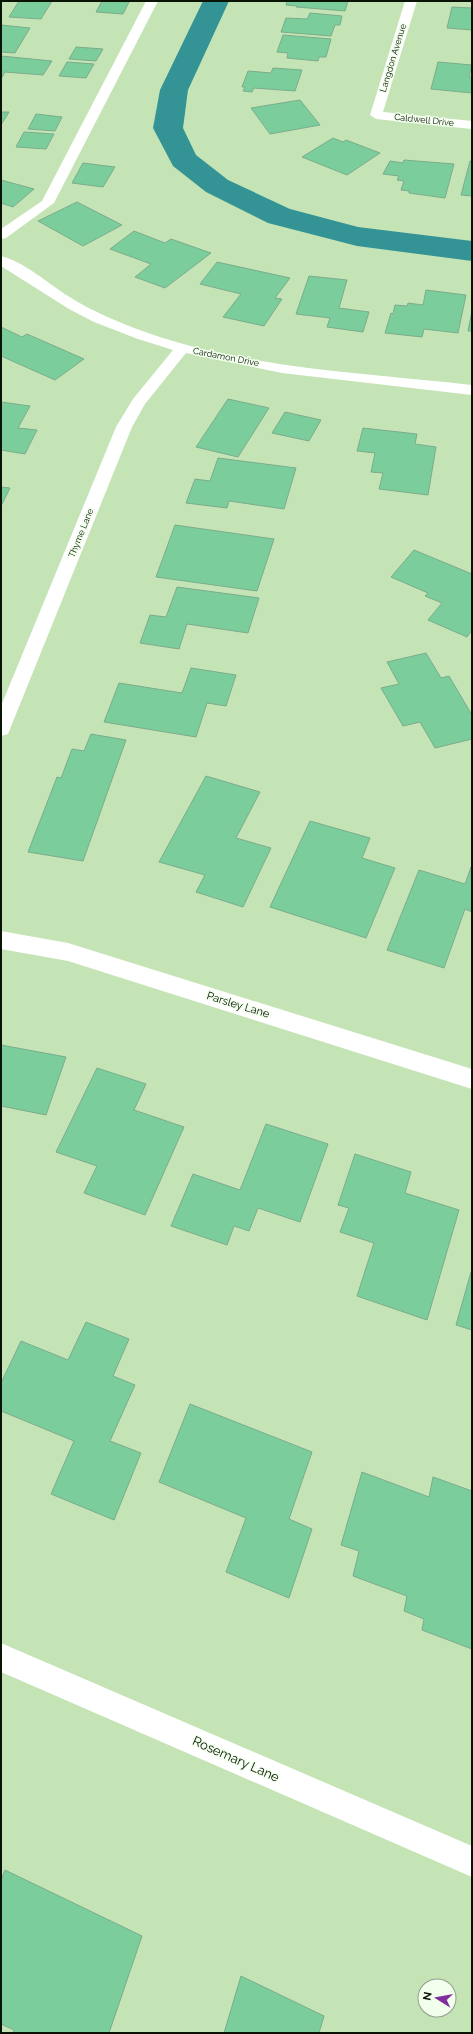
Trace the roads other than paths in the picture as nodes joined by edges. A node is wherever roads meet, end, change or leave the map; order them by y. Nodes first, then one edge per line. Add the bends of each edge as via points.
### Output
1 (152, 1) edge
2 (411, 1) edge
3 (376, 116) joint
4 (472, 125) edge
5 (1, 235) edge
6 (1, 260) edge
7 (182, 348) junction
8 (472, 390) edge
9 (1, 729) edge
10 (1, 940) edge
11 (472, 1079) edge
12 (1, 1657) edge
13 (472, 1862) edge

1 - 5 street via 47,203
2 - 3 street, Langdon Avenue
3 - 4 street, Caldwell Drive
6 - 7 street, Cardamon Drive via 17,268 56,296 98,318 141,336
7 - 8 street, Cardamon Drive via 267,365
7 - 9 street, Thyme Lane via 138,402 124,427
10 - 11 street, Parsley Lane via 68,952
12 - 13 street, Rosemary Lane

